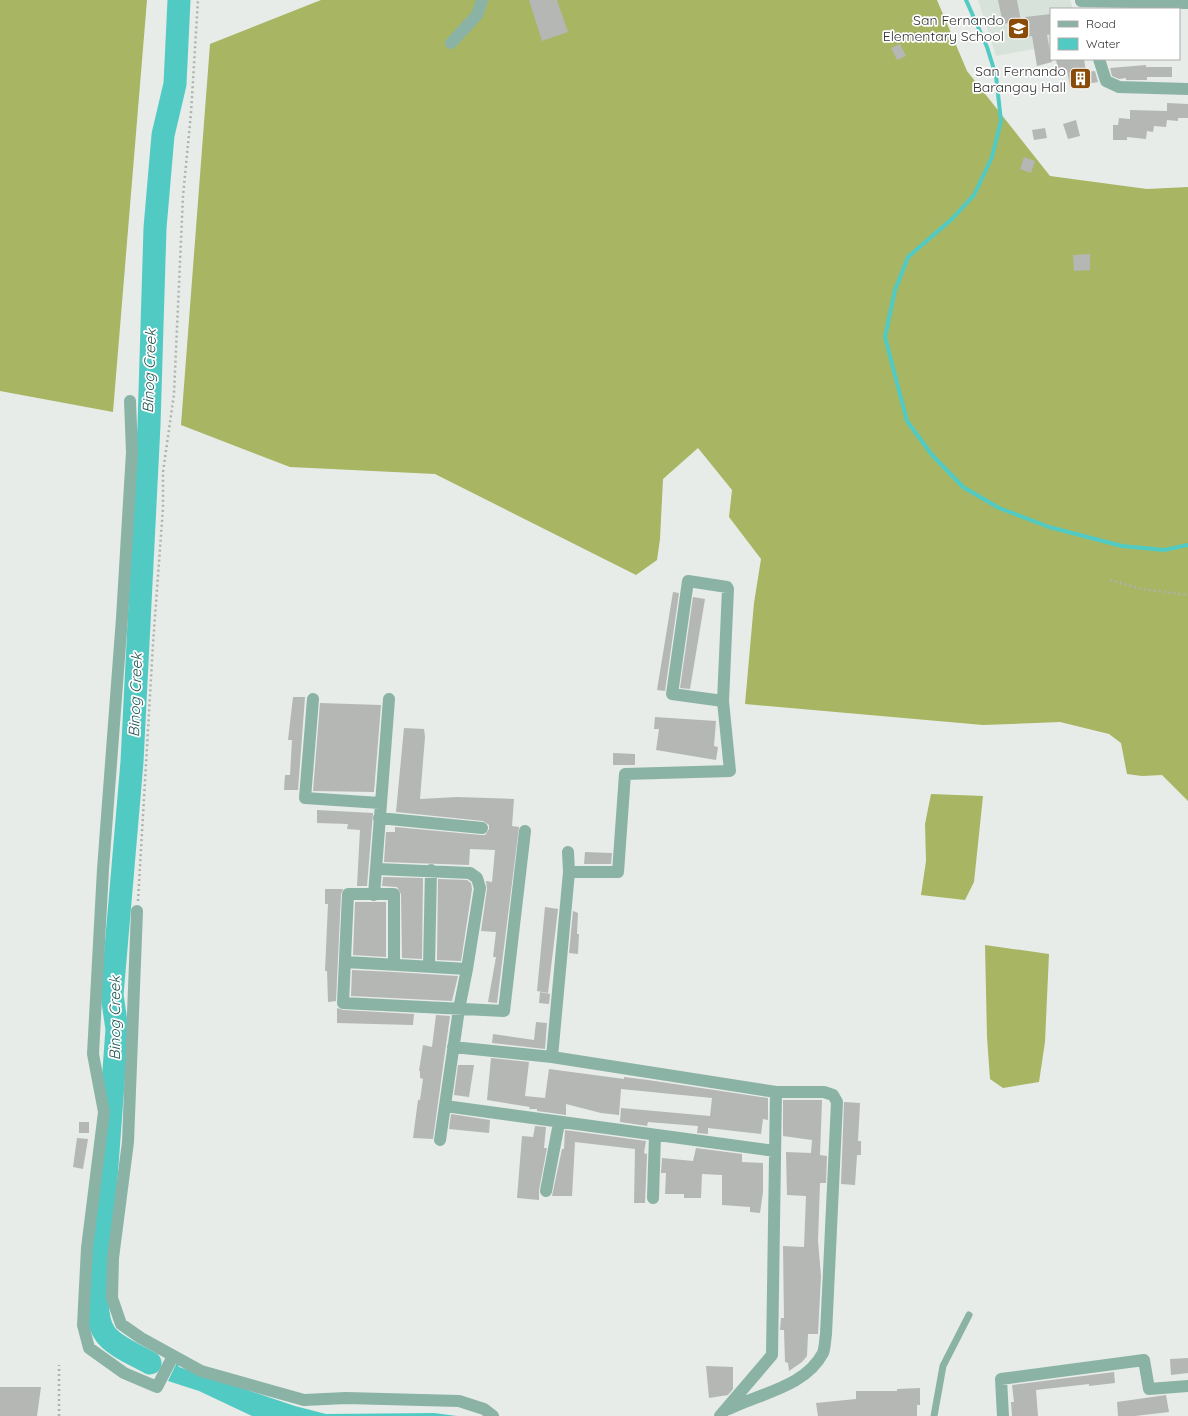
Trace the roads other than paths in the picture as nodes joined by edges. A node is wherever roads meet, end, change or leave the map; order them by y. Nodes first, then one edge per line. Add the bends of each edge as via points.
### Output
1 (482, 0) edge
2 (1082, 3) edge
3 (1188, 3) edge
4 (451, 43) dead end
5 (1099, 60) edge
6 (1188, 89) edge
7 (130, 401) dead end
8 (313, 699) dead end
9 (389, 699) dead end
10 (723, 701) junction
11 (380, 804) junction
12 (379, 818) junction
13 (482, 828) dead end
14 (525, 831) dead end
15 (568, 852) dead end
16 (377, 869) junction
17 (431, 870) junction
18 (570, 872) junction
19 (374, 894) junction
20 (137, 912) road end
21 (346, 962) junction
22 (394, 965) junction
23 (429, 966) junction
24 (467, 969) junction
25 (458, 1009) junction
26 (453, 1047) junction
27 (552, 1057) junction
28 (776, 1092) junction
29 (445, 1106) junction
30 (559, 1123) junction
31 (655, 1135) junction
32 (440, 1140) dead end
33 (775, 1151) junction
34 (546, 1191) dead end
35 (653, 1198) dead end
36 (969, 1315) dead end
37 (173, 1356) junction
38 (1188, 1386) edge
39 (722, 1414) edge
40 (493, 1416) edge
41 (934, 1416) edge
42 (1003, 1416) edge

1 - 4 street via 477,16
2 - 3 street
5 - 6 street via 1106,81 1119,87
7 - 37 street via 132,452 92,1054 104,1112 86,1248 83,1325 89,1348 124,1373 157,1387
8 - 11 street via 305,798
9 - 11 street
10 - 10 street via 672,694 688,581 728,589
10 - 18 street via 730,771 625,774 618,872
11 - 12 street
12 - 13 street
12 - 16 street
14 - 25 street via 504,1010
15 - 18 street
16 - 17 street
16 - 19 street
17 - 23 street
17 - 24 street via 470,873 477,878 480,888
18 - 27 street
19 - 21 street via 348,894
19 - 22 street via 394,894
20 - 37 street via 128,1142 113,1258 112,1298 121,1324
21 - 22 street
21 - 25 street via 343,1003
22 - 23 street
23 - 24 street
24 - 25 street
25 - 26 street
26 - 27 street
26 - 29 street
27 - 28 street
28 - 33 street
28 - 39 street via 824,1092 833,1095 837,1102 823,1352 798,1380 748,1399
29 - 30 street
29 - 32 street
30 - 31 street
30 - 34 street
31 - 33 street
31 - 35 street
33 - 39 street via 772,1355
36 - 41 lane via 943,1366
37 - 40 street via 201,1371 304,1400 346,1398 459,1401
38 - 42 street via 1149,1389 1144,1360 1001,1379

